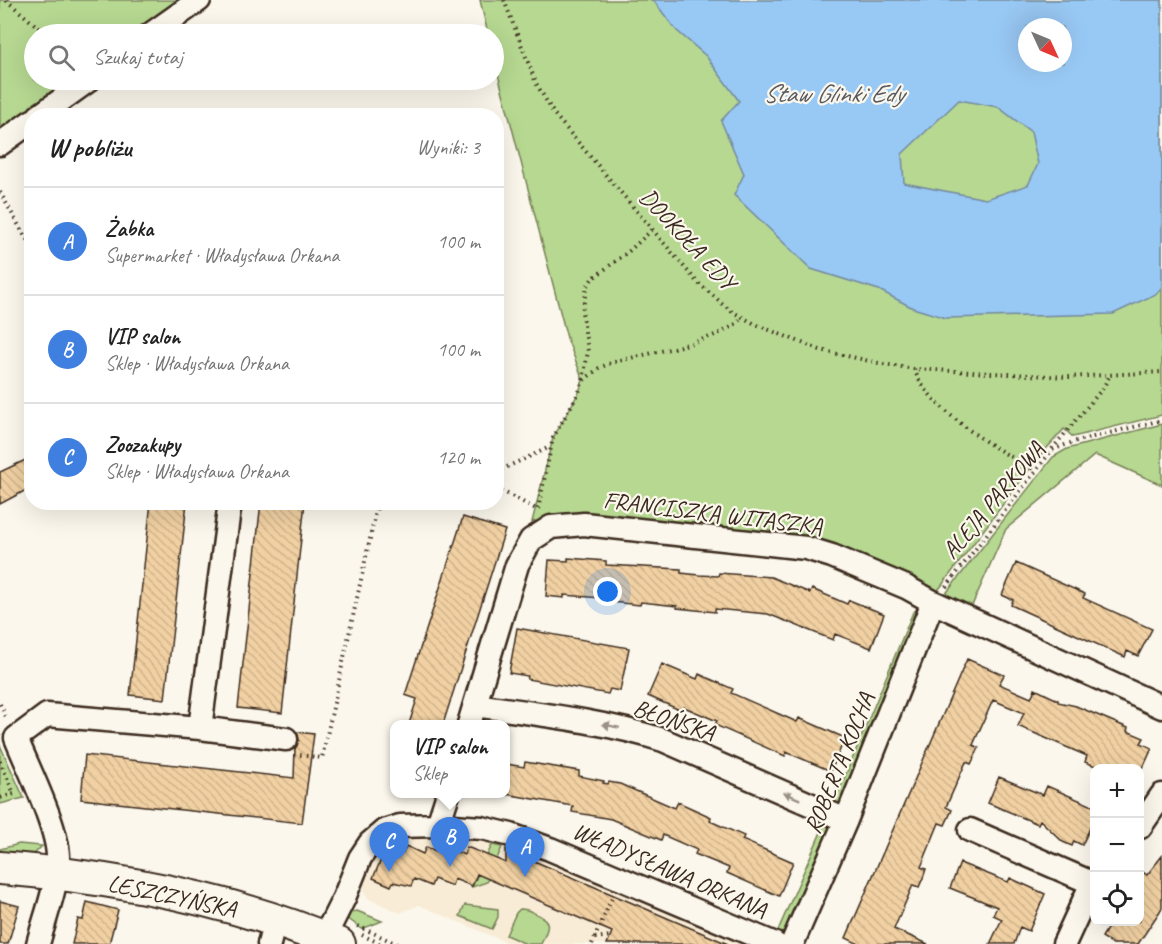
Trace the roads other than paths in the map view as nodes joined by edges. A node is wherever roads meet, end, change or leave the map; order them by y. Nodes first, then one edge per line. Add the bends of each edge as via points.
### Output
1 (199, 0) edge
2 (165, 24) edge
3 (75, 90) edge
4 (50, 108) edge
5 (24, 127) edge
6 (0, 144) edge
7 (229, 510) edge
8 (933, 602) junction
9 (1162, 707) edge
10 (472, 715) edge
11 (200, 728) junction
12 (286, 739) road end
13 (1162, 795) edge
14 (447, 798) edge
15 (846, 820) junction
16 (1144, 821) edge
17 (438, 825) junction
18 (970, 830) dead end
19 (0, 868) edge
20 (57, 873) junction
21 (1090, 881) edge
22 (1090, 888) edge
23 (272, 932) edge
24 (331, 941) edge
25 (38, 944) edge
26 (775, 944) edge
27 (792, 944) edge
28 (1064, 944) edge

1 - 2 street
3 - 4 street
5 - 6 street
7 - 11 street
8 - 9 street, FRANCISZKA WITASZKA
8 - 10 street, FRANCISZKA WITASZKA via 832,556 794,546 584,524 551,527 531,540 517,565
8 - 15 street, ROBERTA KOCHA
15 -> 10 street, BŁOŃSKA via 640,732 593,723
11 - 12 street
11 - 20 street via 47,715 16,738 54,834
13 - 16 street
14 - 17 street
15 - 27 street, ROBERTA KOCHA
17 - 24 street, WŁADYSŁAWA ORKANA via 400,826 384,831 370,843 344,898
17 - 26 street, WŁADYSŁAWA ORKANA via 511,835
18 - 21 street
19 - 20 street, LESZCZYŃSKA
20 - 23 street, LESZCZYŃSKA via 225,906
20 - 25 street
22 - 28 street
23 - 24 street, LESZCZYŃSKA

